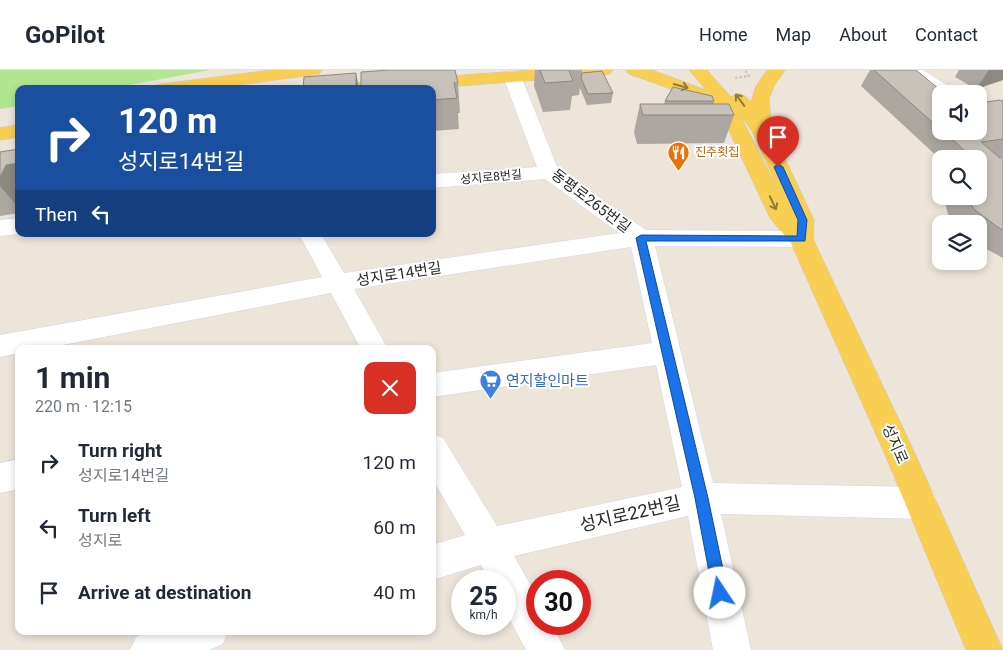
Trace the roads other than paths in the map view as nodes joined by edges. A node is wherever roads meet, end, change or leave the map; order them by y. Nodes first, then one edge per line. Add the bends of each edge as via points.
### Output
1 (313, 70) edge
2 (604, 70) edge
3 (634, 70) edge
4 (698, 70) edge
5 (717, 70) edge
6 (776, 70) edge
7 (910, 70) edge
8 (512, 76) junction
9 (194, 85) edge
10 (395, 85) edge
11 (936, 85) edge
12 (729, 112) junction
13 (9, 120) edge
14 (762, 131) junction
15 (0, 134) edge
16 (548, 172) junction
17 (436, 182) edge
18 (15, 226) edge
19 (0, 228) edge
20 (312, 237) edge
21 (641, 238) junction
22 (801, 239) junction
23 (337, 284) junction
24 (373, 345) edge
25 (0, 346) edge
26 (668, 352) junction
27 (436, 384) edge
28 (436, 455) edge
29 (15, 475) edge
30 (0, 478) edge
31 (701, 498) junction
32 (921, 503) junction
33 (489, 545) junction
34 (436, 561) edge
35 (197, 635) edge
36 (149, 650) edge
37 (546, 650) edge
38 (732, 650) edge
39 (985, 650) edge

1 - 9 main road
2 - 8 main road
3 -> 12 main road via 709,97
4 - 12 main road, 성지로 via 714,87
14 -> 5 main road, 성지로
6 - 14 main road, 성지로 via 758,102
7 - 11 street
8 - 10 main road
8 - 16 street, 동평로265번길
12 -> 22 main road, 성지로 via 781,218
13 - 15 main road
14 - 22 main road, 성지로 via 802,220
16 - 17 street, 성지로8번길
16 - 21 street, 동평로265번길
18 - 19 street
20 - 23 street
21 - 22 street, 성지로14번길
21 - 23 street, 성지로14번길
21 - 26 street, 동평로265번길
22 - 32 main road, 성지로
23 - 24 street
23 - 25 street, 성지로14번길
26 - 27 street
26 - 31 street, 동평로265번길
28 - 33 street
29 - 30 street
31 - 32 street, 성지로22번길
31 - 33 street, 성지로22번길
31 - 38 street, 동평로265번길
32 - 39 main road, 성지로
33 - 34 street, 성지로22번길
33 - 37 street
35 - 36 street

